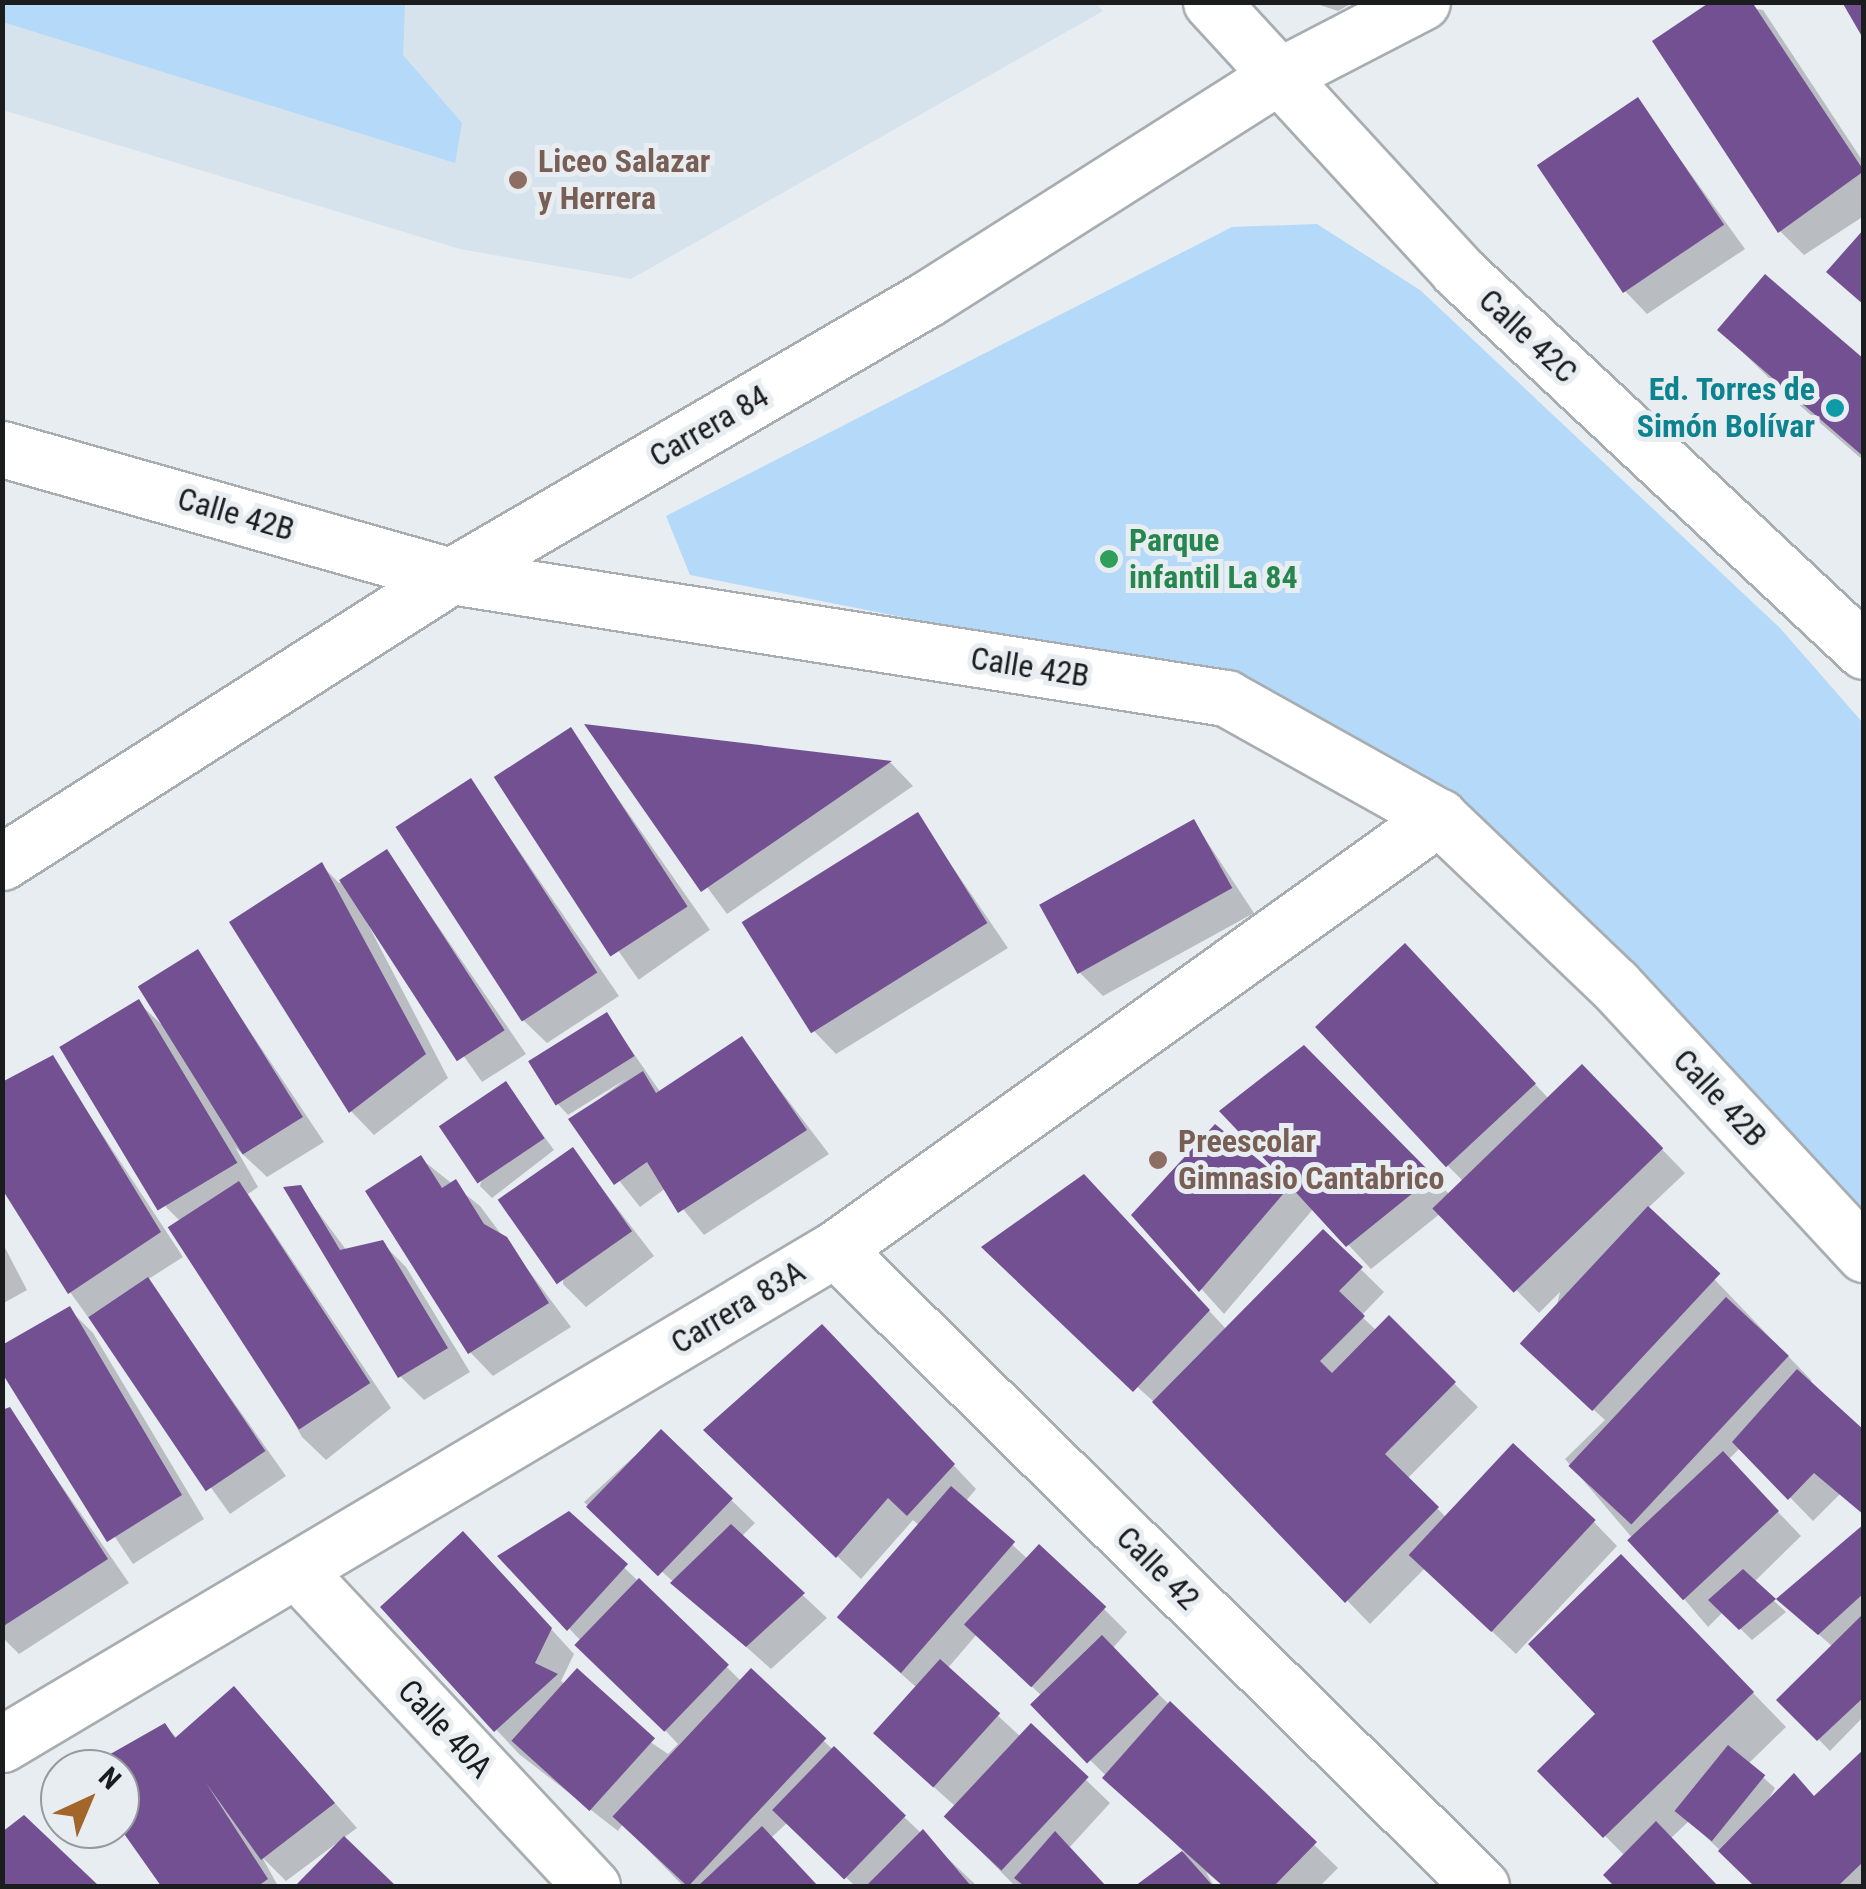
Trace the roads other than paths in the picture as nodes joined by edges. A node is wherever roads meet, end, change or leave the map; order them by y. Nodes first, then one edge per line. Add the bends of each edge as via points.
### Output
1 (1211, 2) edge
2 (1422, 2) edge
3 (1279, 76) junction
4 (2, 448) edge
5 (451, 576) junction
6 (1864, 651) edge
7 (1439, 817) junction
8 (2, 862) edge
9 (835, 1249) junction
10 (1864, 1254) edge
11 (298, 1571) junction
12 (2, 1744) edge
13 (592, 1886) edge
14 (1481, 1886) edge

1 - 3 street, Calle 42C
2 - 3 street, Carrera 84
3 - 5 street, Carrera 84 via 926,299
3 - 6 street, Calle 42C via 1458,271
4 - 5 street, Calle 42B
5 - 7 street, Calle 42B via 1226,698
5 - 8 street, Carrera 84
7 - 9 street, Carrera 83A
7 - 10 street, Calle 42B via 1615,985
9 - 11 street, Carrera 83A
9 - 14 street, Calle 42
11 - 12 street, Carrera 83A
11 - 13 street, Calle 40A

